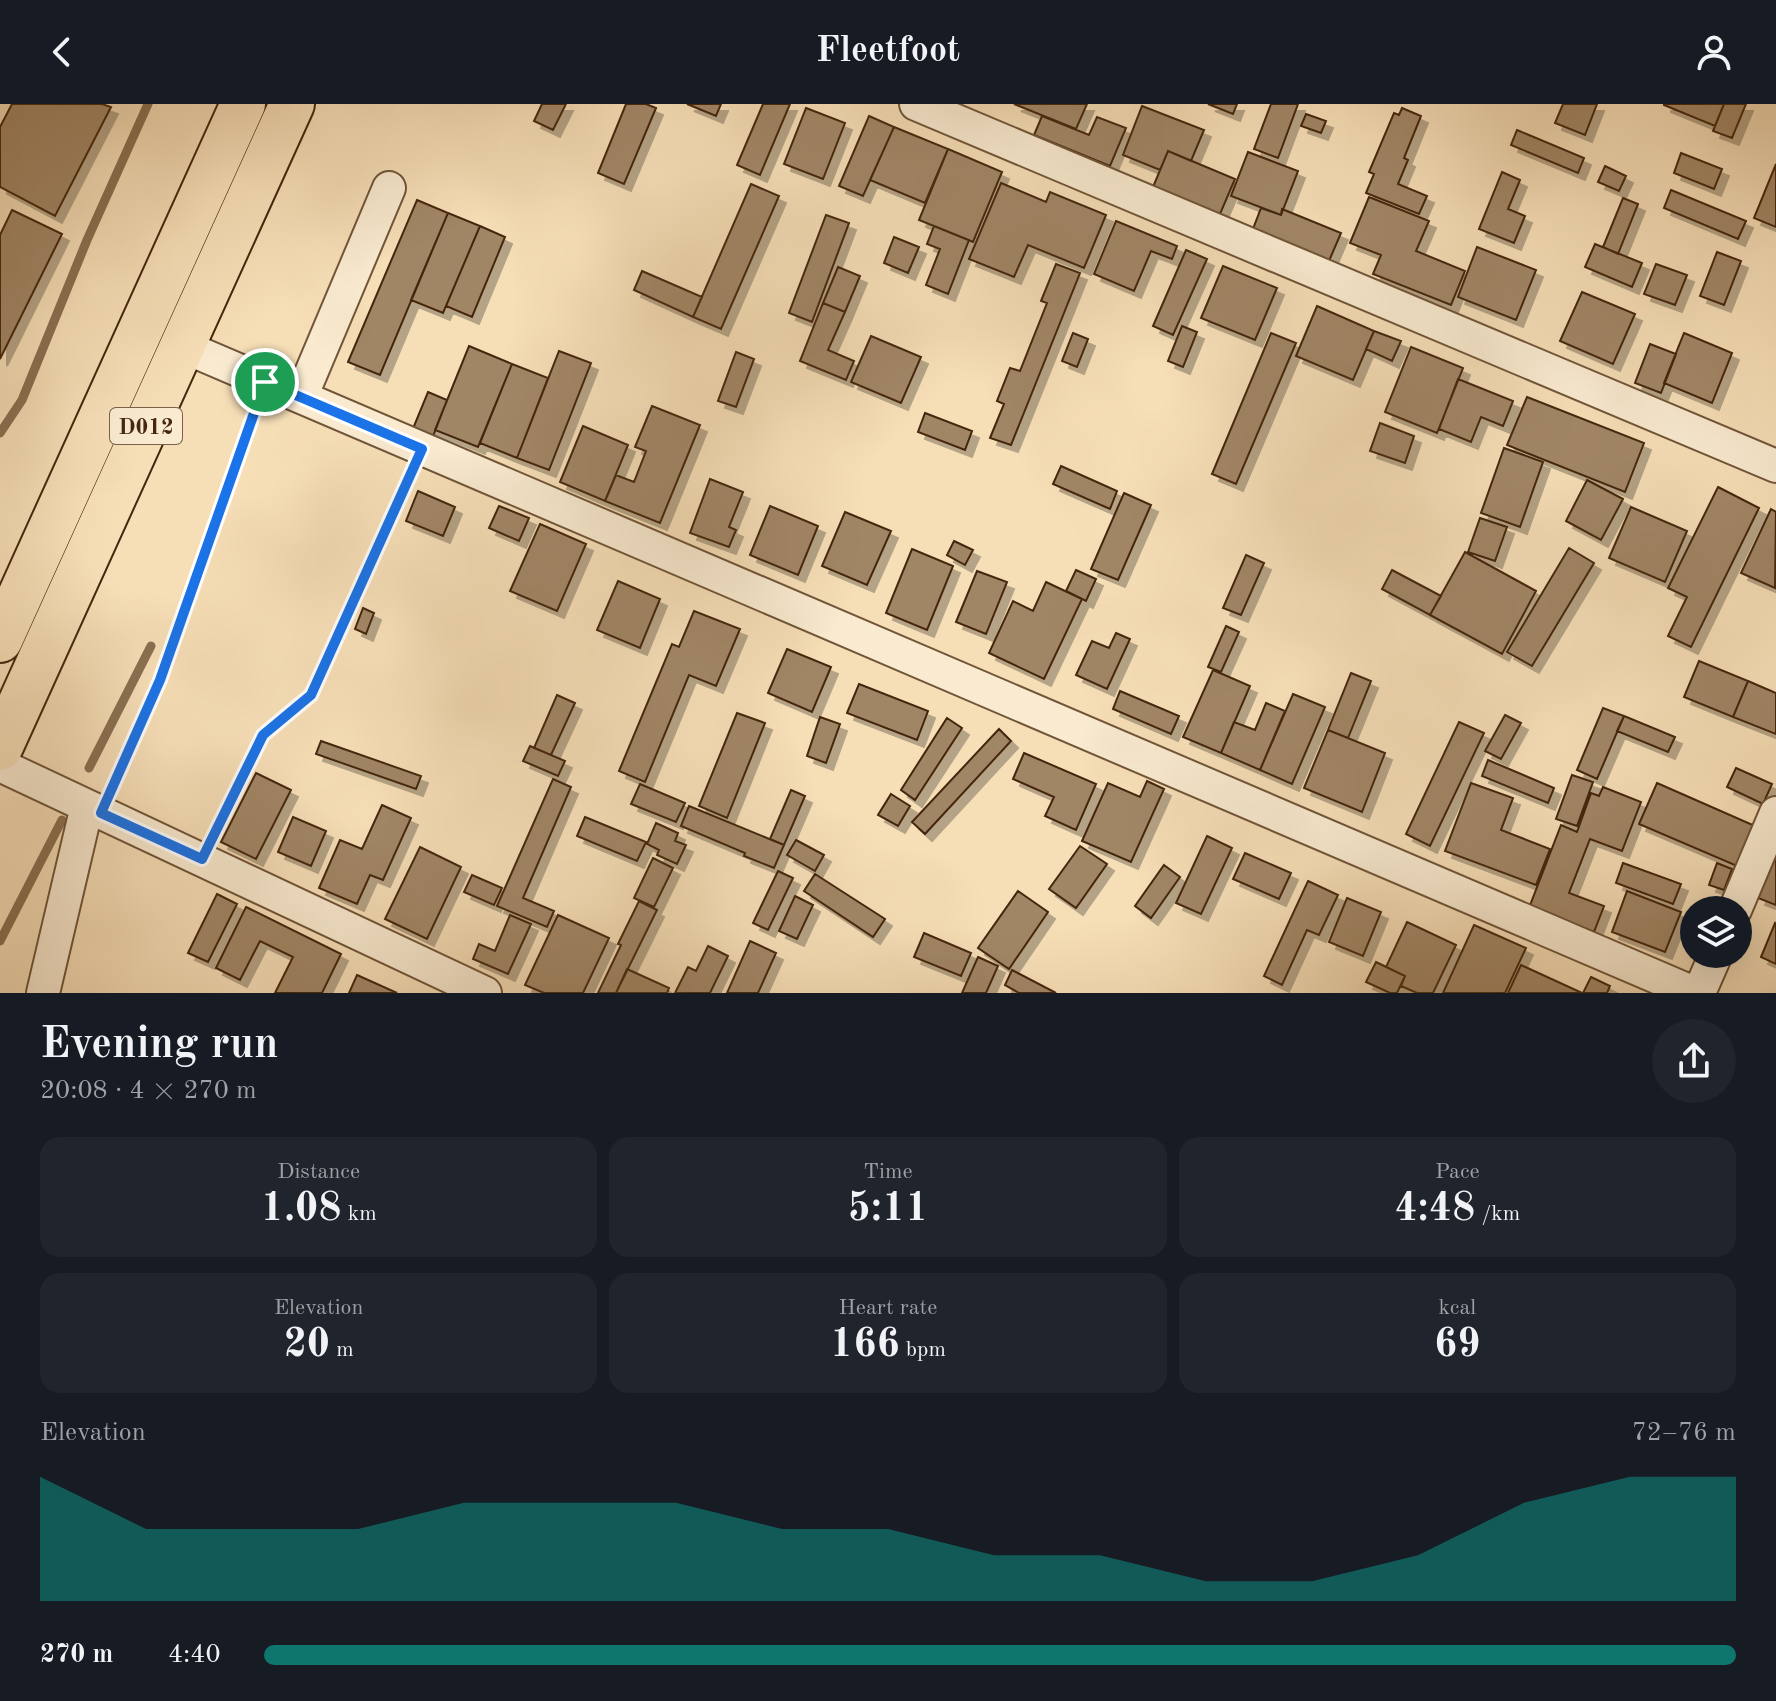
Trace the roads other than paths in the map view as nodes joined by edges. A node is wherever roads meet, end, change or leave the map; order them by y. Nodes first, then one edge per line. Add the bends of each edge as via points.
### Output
1 (243, 104) edge
2 (292, 104) edge
3 (916, 104) edge
4 (389, 188) dead end
5 (182, 346) junction
6 (301, 397) junction
7 (1776, 466) edge
8 (0, 640) edge
9 (0, 748) edge
10 (0, 765) edge
11 (94, 809) junction
12 (1776, 813) edge
13 (1741, 896) edge
14 (1709, 968) edge
15 (43, 993) edge
16 (485, 993) edge
17 (1697, 993) edge

1 - 8 highway, D012
2 - 5 highway, D012
3 - 7 street
4 - 6 street
5 - 6 street
5 - 9 highway, D012
6 - 17 street
10 - 11 street
11 - 15 street
11 - 16 street
12 - 13 street
14 - 17 street

